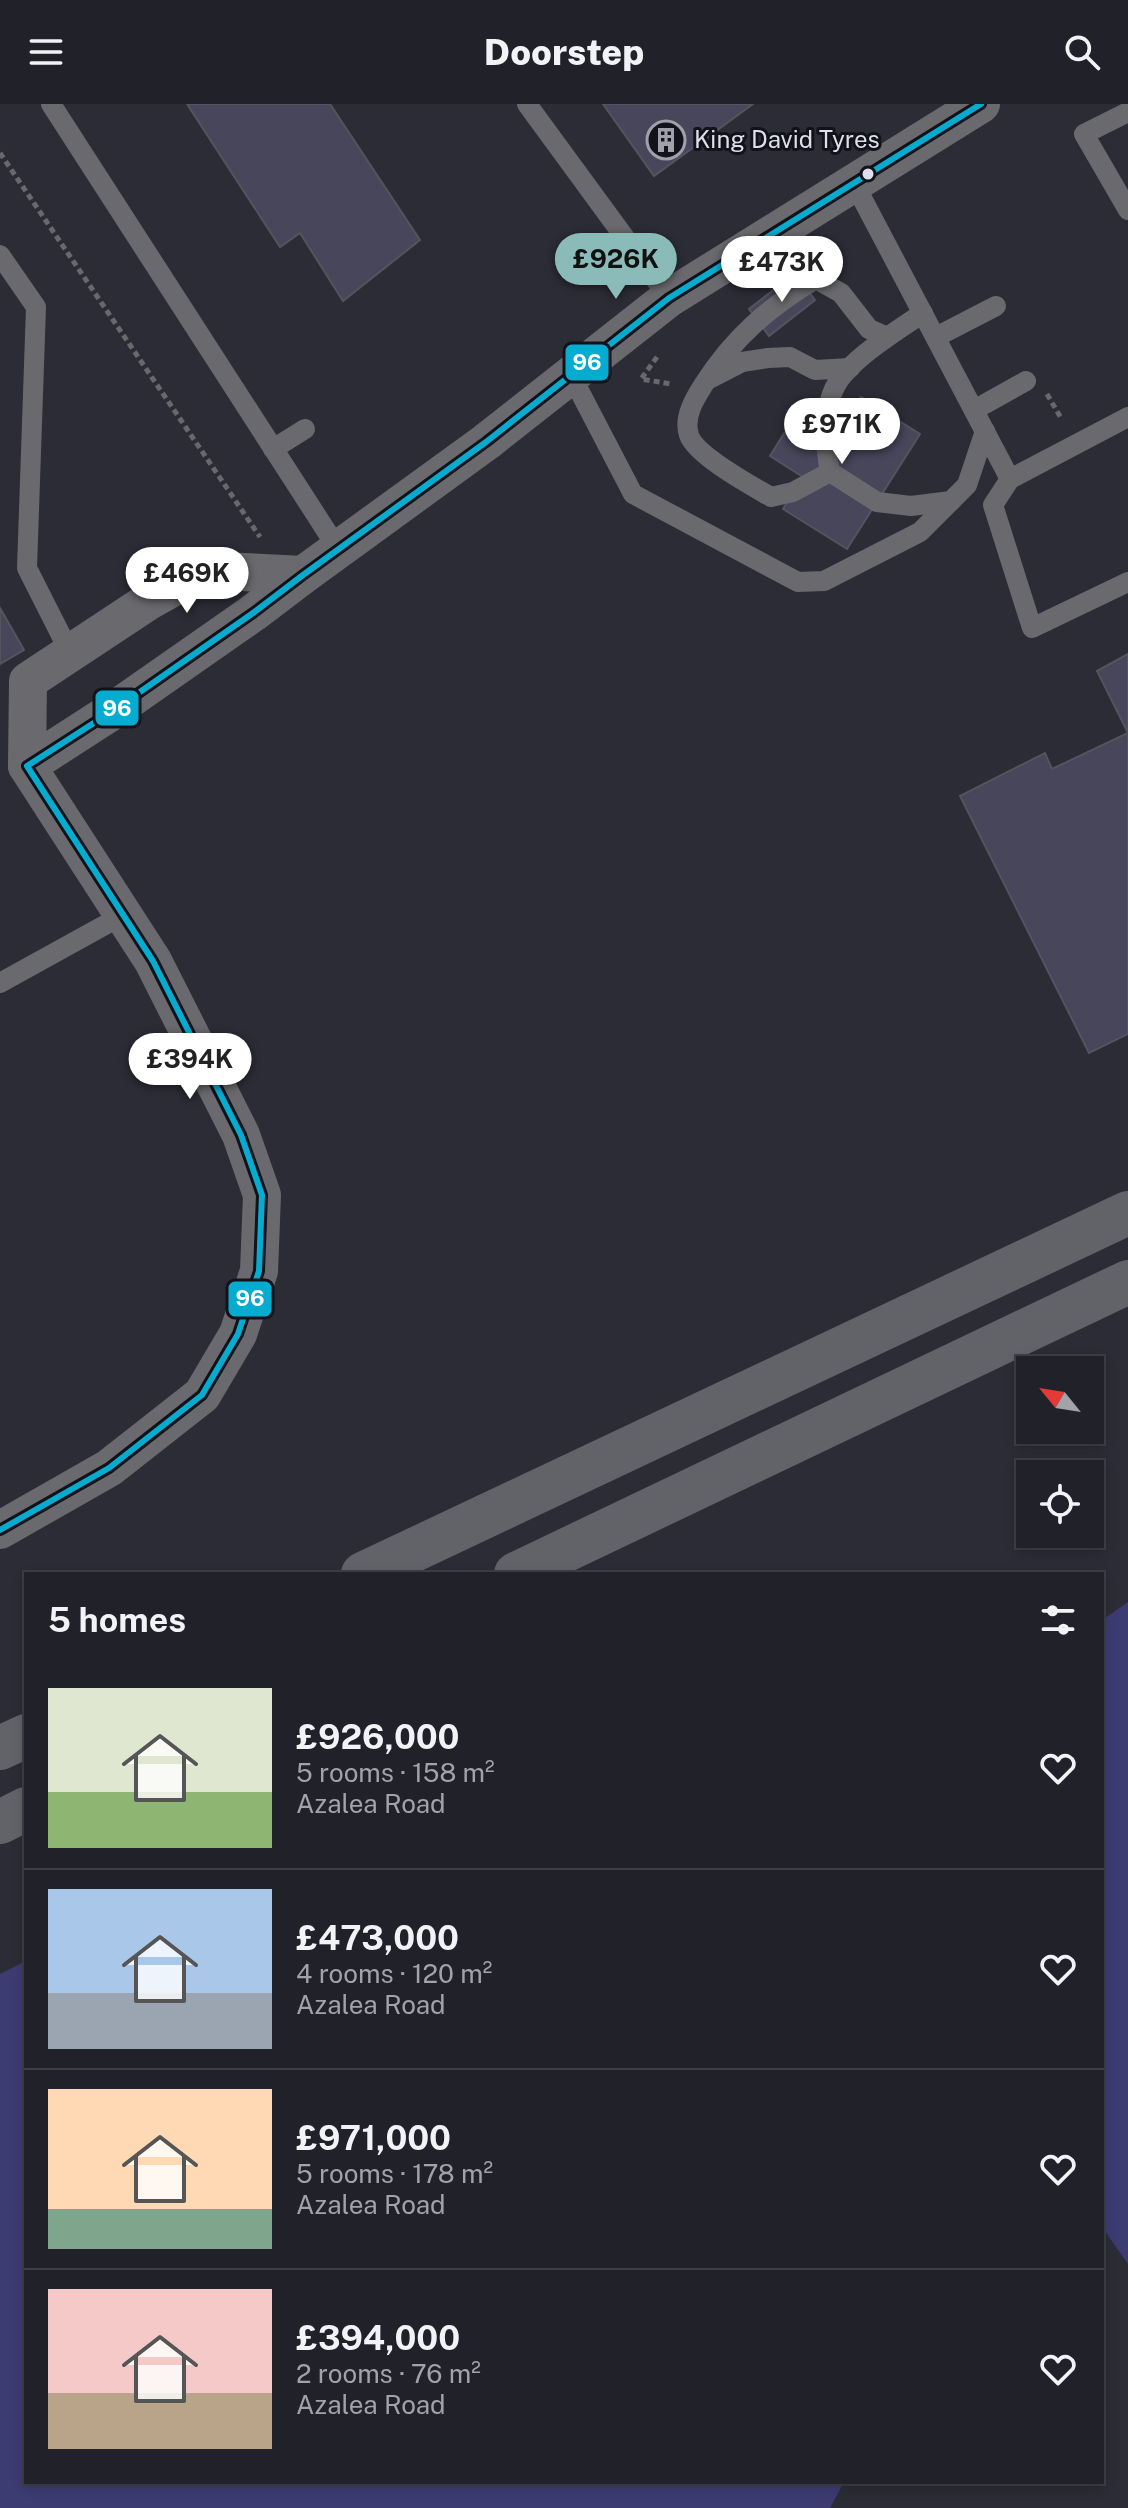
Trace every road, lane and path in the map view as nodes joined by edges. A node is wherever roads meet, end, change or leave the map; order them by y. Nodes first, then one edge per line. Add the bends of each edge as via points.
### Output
1 (51, 104) edge
2 (527, 104) edge
3 (981, 104) edge
4 (1128, 112) edge
5 (0, 153) edge
6 (854, 183) junction
7 (1128, 210) edge
8 (0, 255) edge
9 (669, 298) junction
10 (996, 306) dead end
11 (923, 313) junction
12 (887, 337) junction
13 (936, 337) junction
14 (850, 368) junction
15 (571, 375) junction
16 (707, 380) junction
17 (1035, 384) joint
18 (974, 410) junction
19 (1073, 412) dead end
20 (1128, 417) edge
21 (305, 429) dead end
22 (985, 431) junction
23 (273, 449) junction
24 (830, 472) junction
25 (1010, 479) junction
26 (951, 501) junction
27 (338, 549) junction
28 (303, 575) junction
29 (1128, 582) edge
30 (70, 653) junction
31 (27, 766) junction
32 (123, 915) junction
33 (0, 983) edge
34 (1128, 1213) edge
35 (1128, 1282) edge
36 (0, 1530) edge
37 (367, 1572) edge
38 (520, 1572) edge
39 (24, 1737) edge
40 (0, 1748) edge
41 (24, 1810) edge
42 (0, 1822) edge

1 - 23 lane
2 - 9 lane
3 - 6 street
4 - 7 lane via 1084,134
5 - 28 path via 265,545
6 - 9 street
6 - 11 lane
8 - 30 lane via 36,307 27,568
9 - 15 street
10 - 13 lane
11 - 12 lane
11 - 13 lane
12 - 14 lane
12 - 16 lane via 869,329 841,293 816,279 753,324 723,354
13 - 18 lane
14 - 16 lane via 815,370 790,357 768,358 742,362
14 - 24 lane via 832,395 828,415 825,447
15 - 26 lane via 633,494 798,582 824,581 920,532
15 - 27 street
16 - 24 lane via 687,420 689,438 722,468 771,497
17 - 18 lane
17 - 19 path via 1061,418
18 - 22 lane
20 - 25 lane
21 - 23 lane
22 - 25 lane
22 - 26 lane via 967,485
23 - 27 lane
24 - 26 lane via 877,502 911,506
25 - 29 lane via 993,505 1032,628
27 - 28 street
28 - 30 street via 204,570
28 - 31 street
30 - 31 street via 28,681
31 - 32 street
32 - 33 lane
32 - 36 street via 153,961 241,1135 262,1195 259,1271 238,1334 202,1395 109,1468
34 - 37 main road
35 - 38 main road
39 - 40 main road
41 - 42 main road

